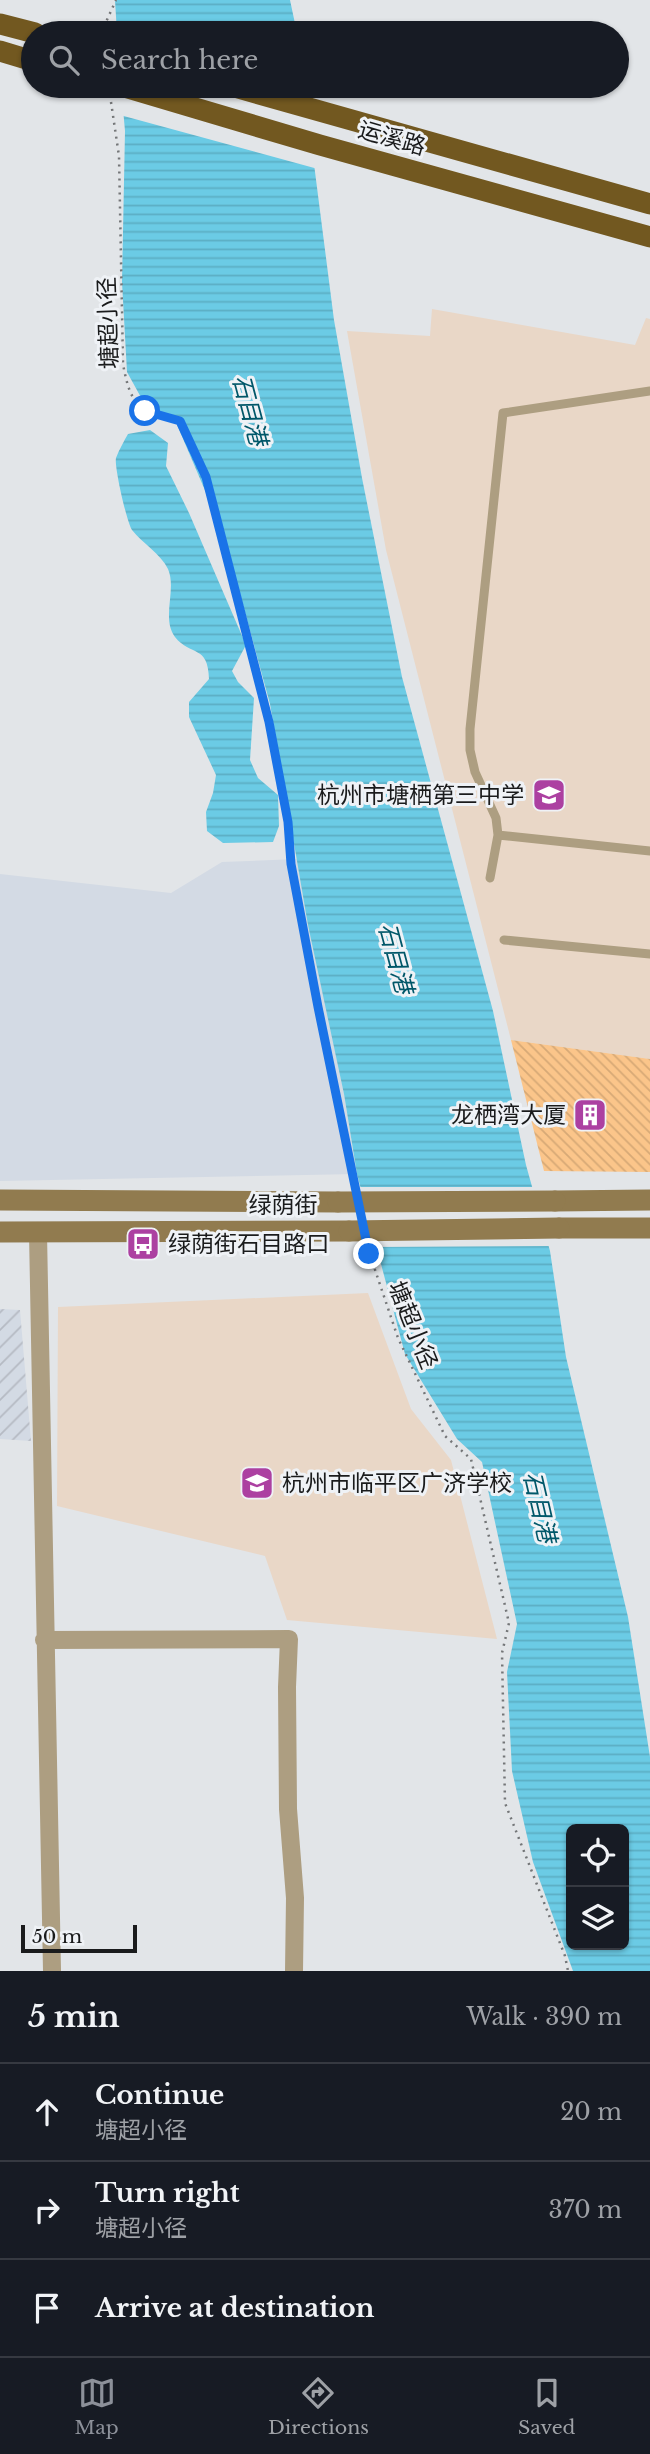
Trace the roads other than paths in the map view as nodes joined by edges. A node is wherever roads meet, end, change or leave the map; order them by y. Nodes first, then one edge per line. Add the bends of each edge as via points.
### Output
1 (0, 24) edge
2 (21, 29) edge
3 (0, 51) edge
4 (21, 57) edge
5 (139, 98) edge
6 (277, 98) edge
7 (650, 204) edge
8 (650, 237) edge
9 (650, 391) edge
10 (498, 835) junction
11 (650, 851) edge
12 (490, 878) dead end
13 (504, 940) dead end
14 (650, 954) edge
15 (0, 1200) edge
16 (650, 1200) edge
17 (650, 1228) edge
18 (0, 1232) edge
19 (38, 1233) junction
20 (44, 1640) junction
21 (52, 1971) edge
22 (294, 1971) edge

1 - 2 highway
3 - 4 highway
5 - 8 highway, 运溪路
6 - 7 highway, 运溪路
9 - 10 lane via 503,413 470,729 475,772 496,818
10 - 11 lane
10 - 12 lane
13 - 14 lane
15 - 16 main road, 绿荫街, bridge
17 - 19 main road, 绿荫街, bridge via 358,1236
18 - 19 main road, 绿荫街
19 - 20 street
20 - 21 street
20 - 22 street via 289,1639 286,1687

